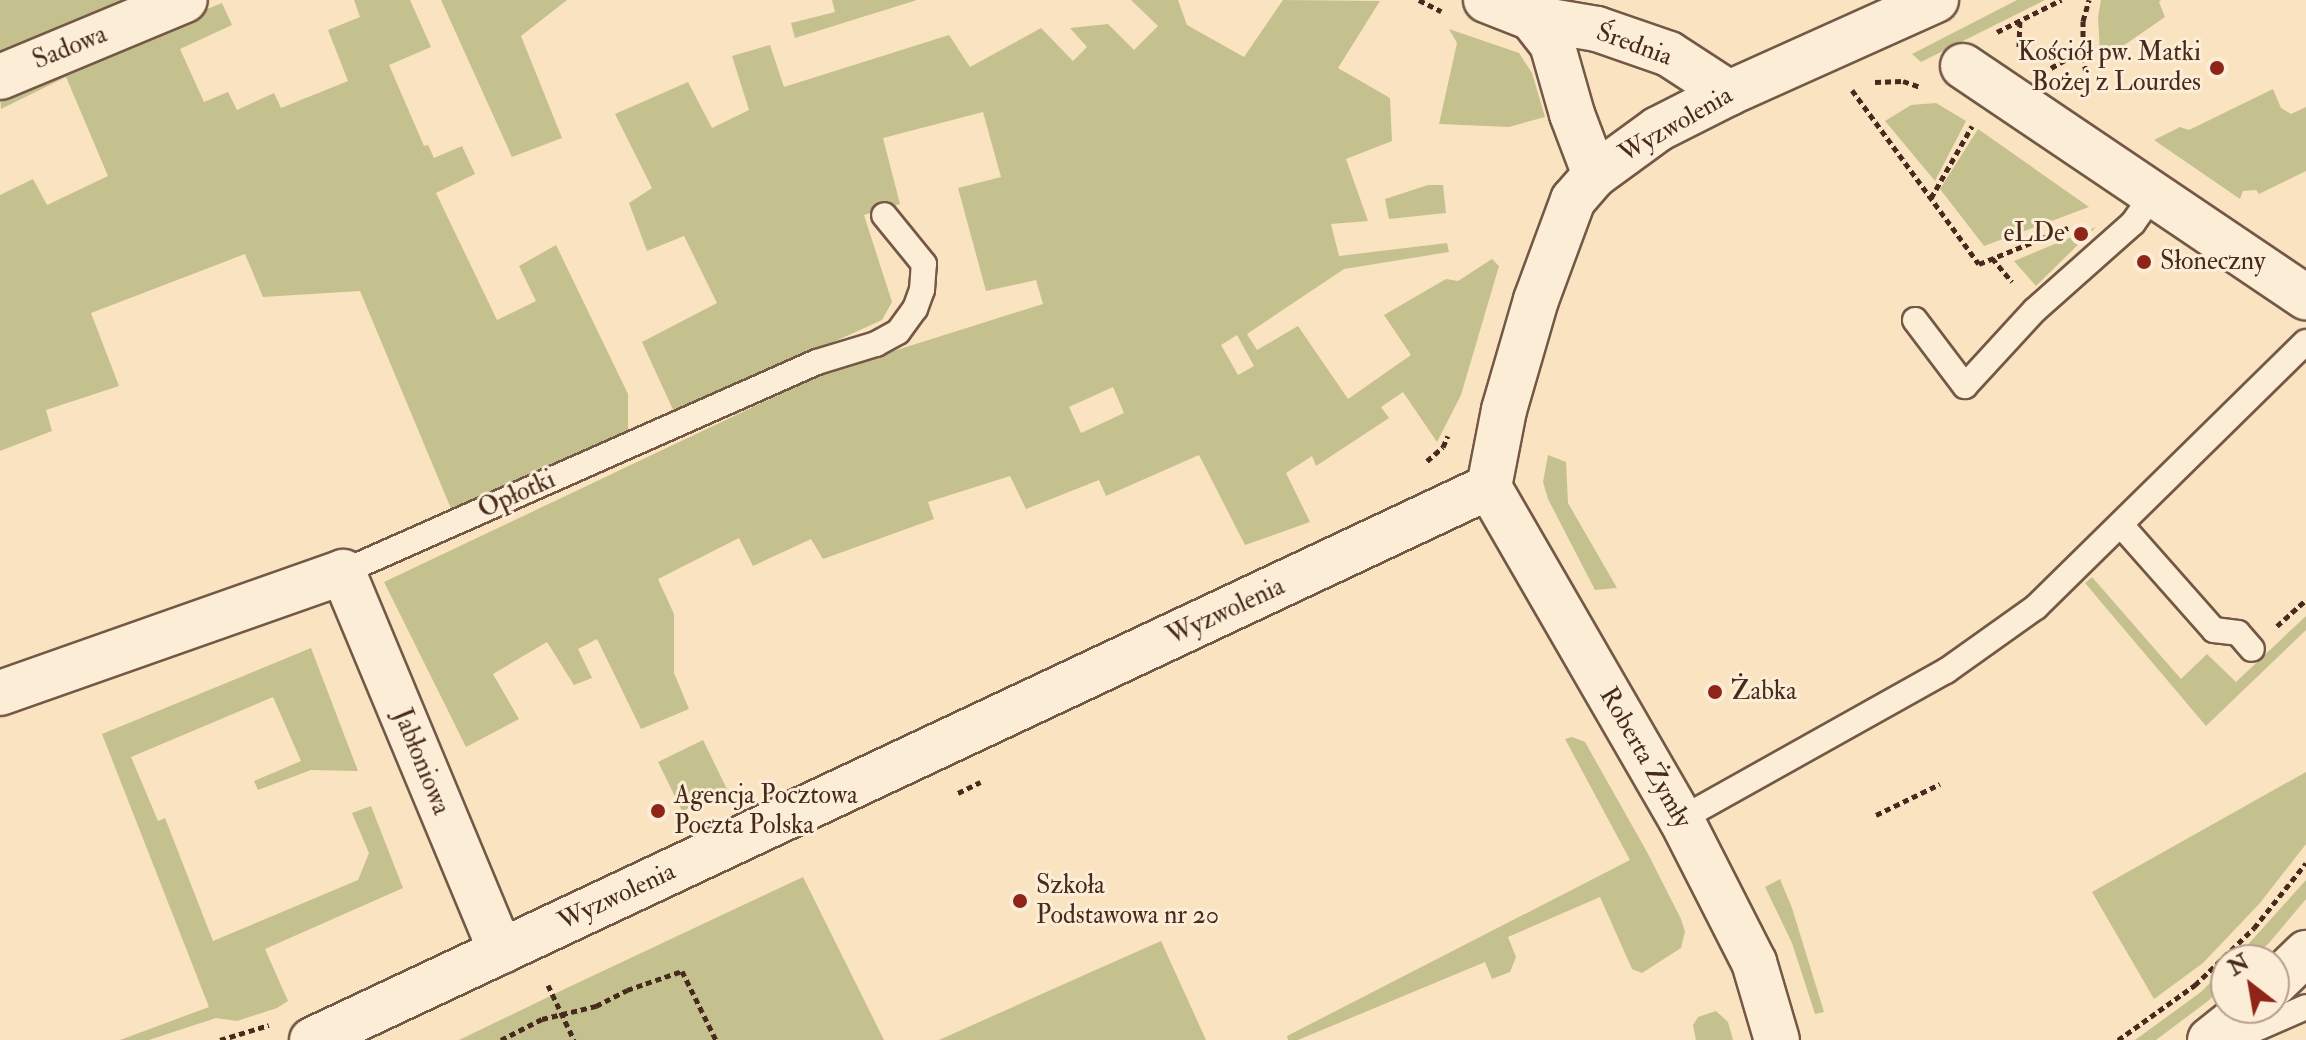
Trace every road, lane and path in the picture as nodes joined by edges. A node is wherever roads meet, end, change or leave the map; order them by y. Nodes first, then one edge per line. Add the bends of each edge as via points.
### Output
1 (185, 0) edge
2 (1486, 0) edge
3 (1936, 0) edge
4 (2089, 0) edge
5 (1532, 18) junction
6 (1963, 66) dead end
7 (0, 77) edge
8 (1846, 83) dead end
9 (1729, 93) junction
10 (2006, 95) junction
11 (1595, 175) junction
12 (2155, 192) junction
13 (884, 215) dead end
14 (2072, 226) dead end
15 (2306, 297) edge
16 (1915, 320) dead end
17 (2306, 342) edge
18 (1454, 423) dead end
19 (1425, 463) dead end
20 (1489, 487) junction
21 (2121, 525) junction
22 (343, 572) junction
23 (2252, 649) dead end
24 (0, 693) edge
25 (983, 781) dead end
26 (1940, 784) dead end
27 (955, 794) dead end
28 (1876, 815) dead end
29 (1681, 819) junction
30 (2306, 863) edge
31 (501, 951) junction
32 (2306, 953) edge
33 (2290, 968) edge
34 (562, 978) dead end
35 (548, 985) junction
36 (535, 991) dead end
37 (2306, 1007) edge
38 (561, 1013) junction
39 (2230, 1024) edge
40 (297, 1030) edge
41 (220, 1040) edge
42 (501, 1040) edge
43 (574, 1040) edge
44 (716, 1040) edge
45 (1777, 1040) edge
46 (2118, 1040) edge
47 (2210, 1040) edge
48 (2230, 1040) edge

1 - 7 street, Sadowa
2 - 5 street, Średnia
3 - 9 street, Wyzwolenia
4 - 10 path via 2083,56 2070,57
5 - 9 street, Średnia via 1597,29 1669,54
5 - 11 street, Średnia via 1552,44
6 - 10 street
8 - 14 path via 1979,264
9 - 11 street, Wyzwolenia via 1658,129
10 - 12 street
11 - 20 street, Wyzwolenia via 1573,200 1536,300 1504,410
12 - 15 street
12 - 16 lane via 2133,223 2035,310 1965,386
13 - 22 lane, Opłotki via 924,264 915,309 898,332 817,362
17 - 21 lane
18 - 19 path via 1443,447
20 - 29 street, Roberta Żymły
20 - 31 street, Wyzwolenia
21 - 23 lane via 2214,630 2238,633
21 - 29 lane via 2036,607 1946,671
22 - 24 street, Opłotki
22 - 31 street, Jabłoniowa
25 - 27 path
26 - 28 path
29 - 45 street, Roberta Żymły via 1754,962
30 - 46 path via 2254,928 2195,985
31 - 40 street, Wyzwolenia
32 - 33 street
34 - 35 path
35 - 36 path
35 - 38 path
37 - 48 lane
38 - 42 path
38 - 43 path
38 - 44 path via 596,1006 682,971
39 - 47 street
40 - 41 path

